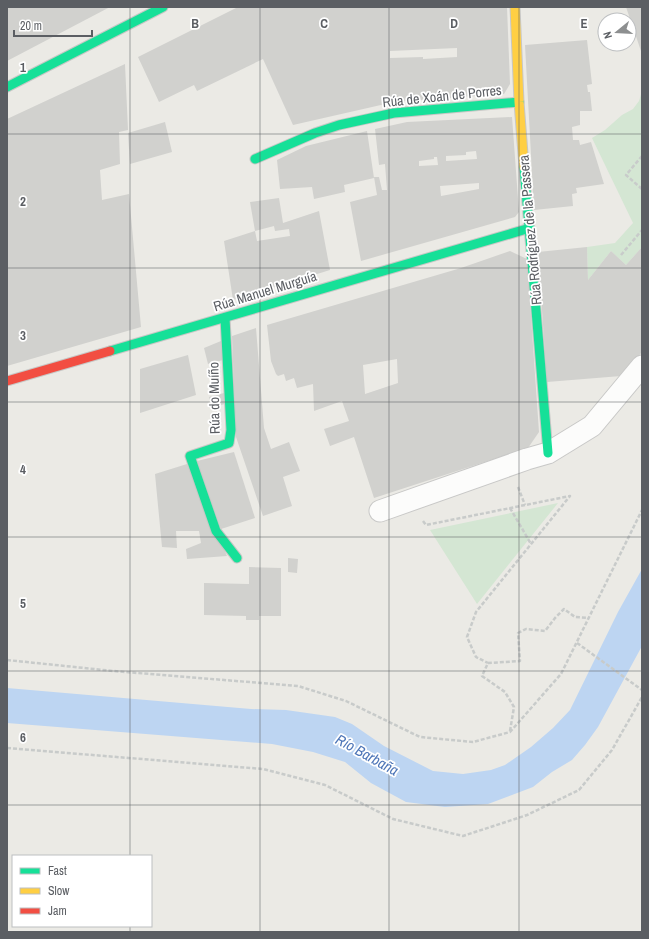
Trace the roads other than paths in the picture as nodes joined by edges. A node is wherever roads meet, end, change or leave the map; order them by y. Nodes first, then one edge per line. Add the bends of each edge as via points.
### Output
1 (163, 7) edge
2 (516, 7) edge
3 (7, 87) edge
4 (520, 102) junction
5 (255, 159) dead end
6 (530, 228) junction
7 (225, 318) junction
8 (642, 366) edge
9 (7, 381) edge
10 (548, 453) junction
11 (380, 511) dead end
12 (237, 558) dead end

1 - 3 street
2 - 4 street, Rúa Rodríguez de la Passera
4 - 5 street, Rúa de Xoán de Porres via 394,113 339,125
4 - 6 street, Rúa Rodríguez de la Passera
6 - 7 street, Rúa Manuel Murguía
6 - 10 street, Rúa Rodríguez de la Passera
7 - 9 street, Rúa Manuel Murguía
7 - 12 street, Rúa do Muíño via 231,430 229,443 190,456 216,531
8 - 10 street via 592,426
10 - 11 street

